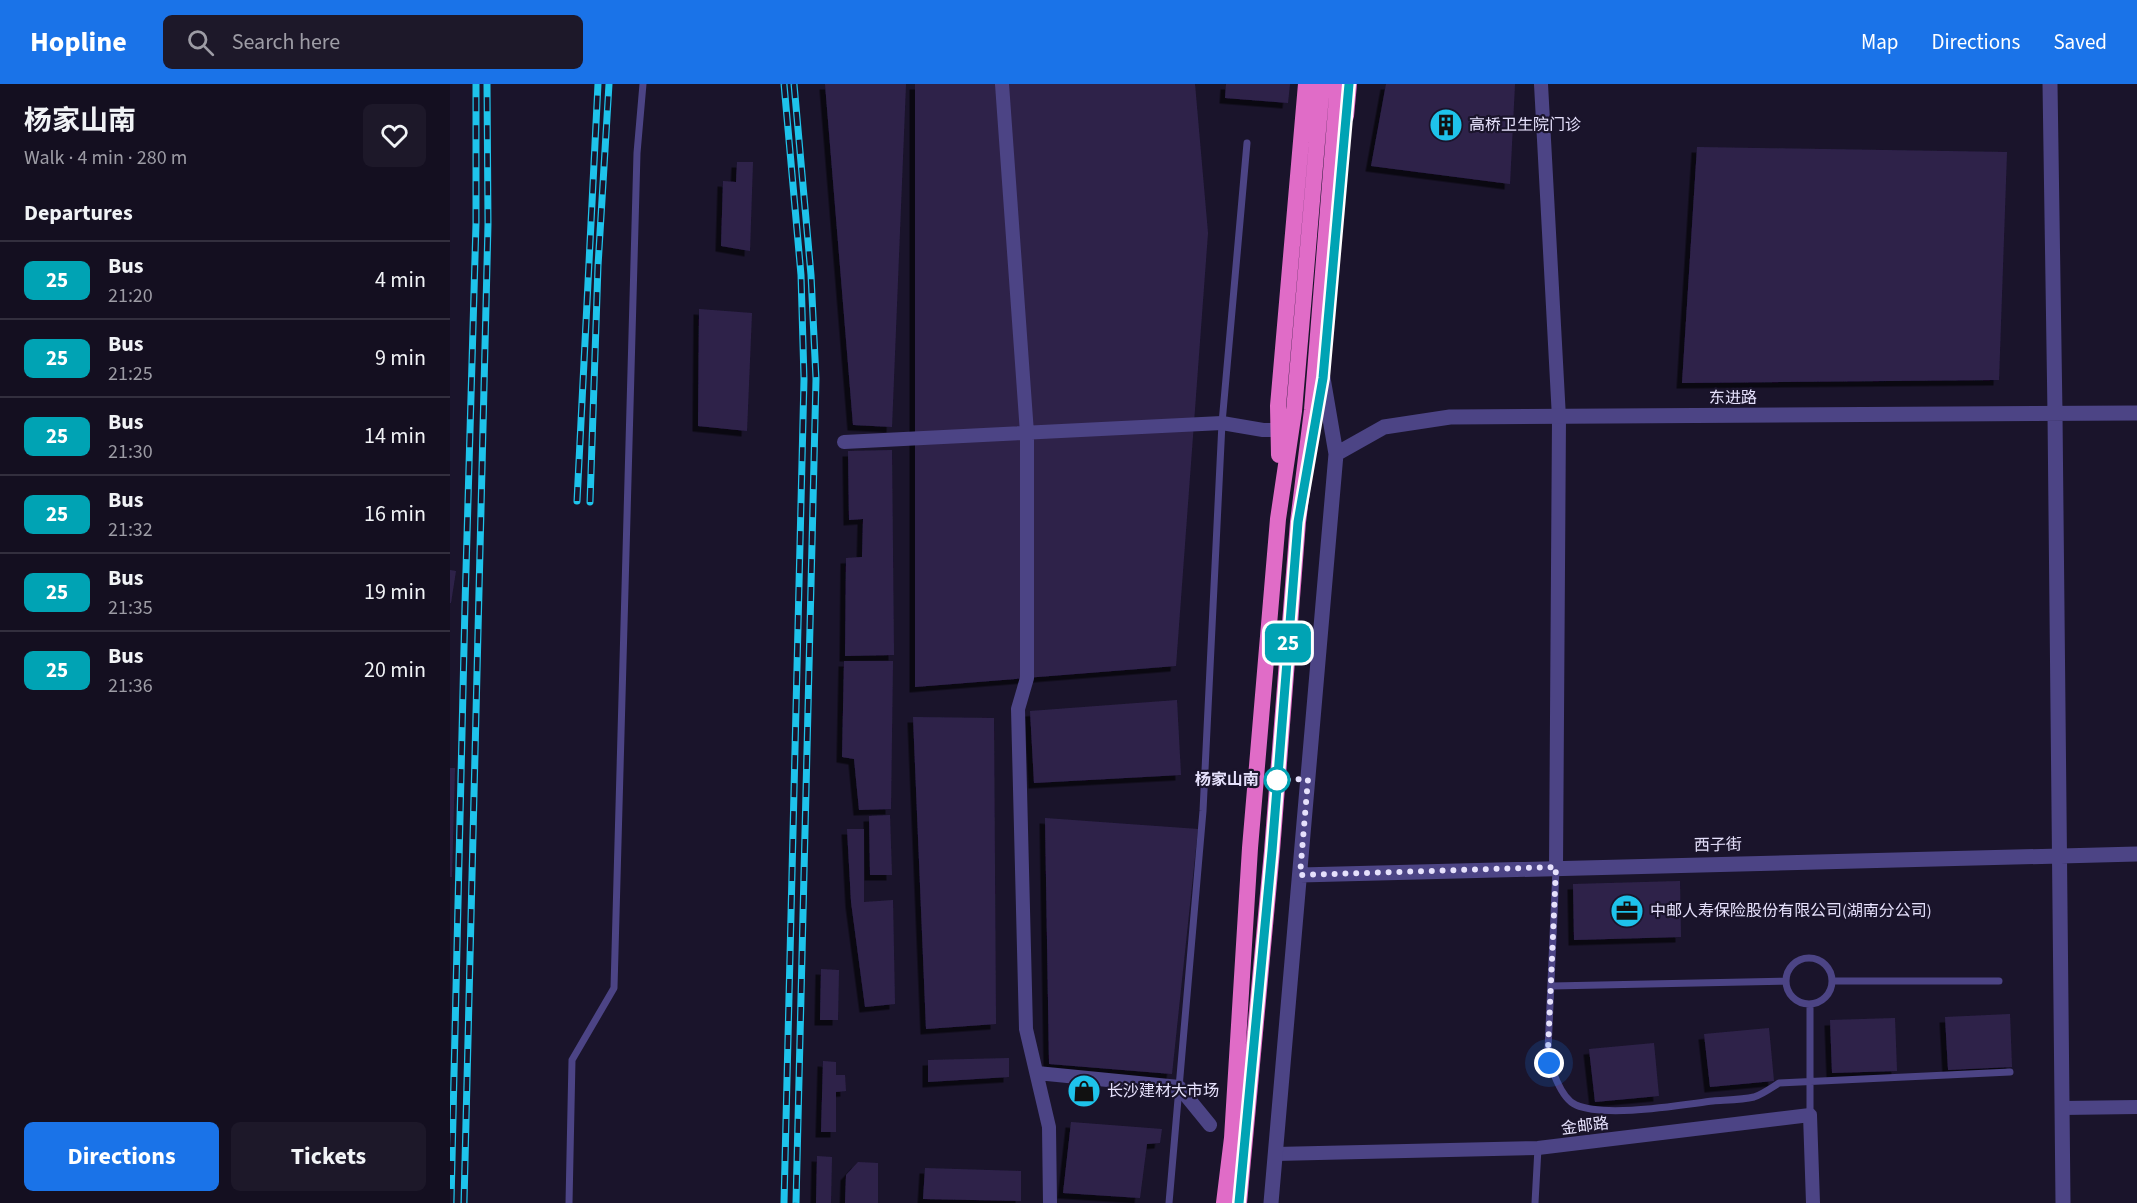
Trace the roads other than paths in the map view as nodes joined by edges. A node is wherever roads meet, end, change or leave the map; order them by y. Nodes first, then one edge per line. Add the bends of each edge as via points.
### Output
1 (644, 84) edge
2 (1002, 84) edge
3 (1306, 84) edge
4 (1322, 84) edge
5 (1338, 84) edge
6 (1349, 84) edge
7 (1541, 84) edge
8 (2050, 84) edge
9 (1247, 143) dead end
10 (1323, 378) junction
11 (2137, 413) edge
12 (2055, 414) junction
13 (1559, 417) junction
14 (1222, 423) junction
15 (1279, 430) junction
16 (1027, 433) junction
17 (844, 442) dead end
18 (1336, 454) junction
19 (1278, 519) junction
20 (1298, 522) junction
21 (2137, 854) edge
22 (2061, 855) junction
23 (1556, 867) junction
24 (1300, 875) junction
25 (1786, 981) junction
26 (1832, 981) junction
27 (1999, 981) dead end
28 (1552, 986) junction
29 (1810, 1004) junction
30 (2010, 1072) dead end
31 (1037, 1073) junction
32 (1810, 1082) junction
33 (1179, 1087) junction
34 (2137, 1107) edge
35 (2062, 1108) junction
36 (1810, 1115) junction
37 (1210, 1125) dead end
38 (1538, 1148) junction
39 (1275, 1154) junction
40 (569, 1203) edge
41 (1050, 1203) edge
42 (1169, 1203) edge
43 (1224, 1203) edge
44 (1239, 1203) edge
45 (1271, 1203) edge
46 (1535, 1203) edge
47 (1813, 1203) edge
48 (2063, 1203) edge

1 - 40 lane via 637,153 614,988 572,1060
2 - 16 street
3 - 15 highway
4 - 19 highway via 1293,411
5 - 20 highway
6 - 10 highway
7 - 13 street
8 - 12 street
9 - 14 lane
10 - 18 street
10 - 20 highway
11 - 12 street, 东进路
12 - 13 street, 东进路
12 - 22 street
13 - 18 street, 东进路 via 1450,417 1384,427
13 - 23 street
14 - 15 street
14 - 16 street
14 - 33 lane via 1203,811
15 - 19 highway
16 - 17 street
16 - 31 street via 1027,678 1018,709 1026,1029
18 - 24 street
19 - 43 highway
20 - 44 highway
21 - 22 street, 西子街
22 - 23 street, 西子街
22 - 35 street
23 - 24 street, 西子街
23 - 28 lane
24 - 39 street
25 - 26 lane via 1795,962 1809,958 1822,962
25 - 28 lane
25 - 29 lane via 1790,994
26 - 27 lane
26 - 29 lane via 1823,999
28 - 32 lane via 1549,1063 1564,1094 1575,1105 1604,1110 1636,1109 1755,1097 1779,1083
29 - 32 lane
30 - 32 lane
31 - 33 street
31 - 41 street via 1049,1127
32 - 36 lane
33 - 37 street
33 - 42 lane
34 - 35 street
35 - 48 street
36 - 38 street, 金邮路
36 - 47 street
38 - 39 street, 金邮路
38 - 46 lane
39 - 45 street

